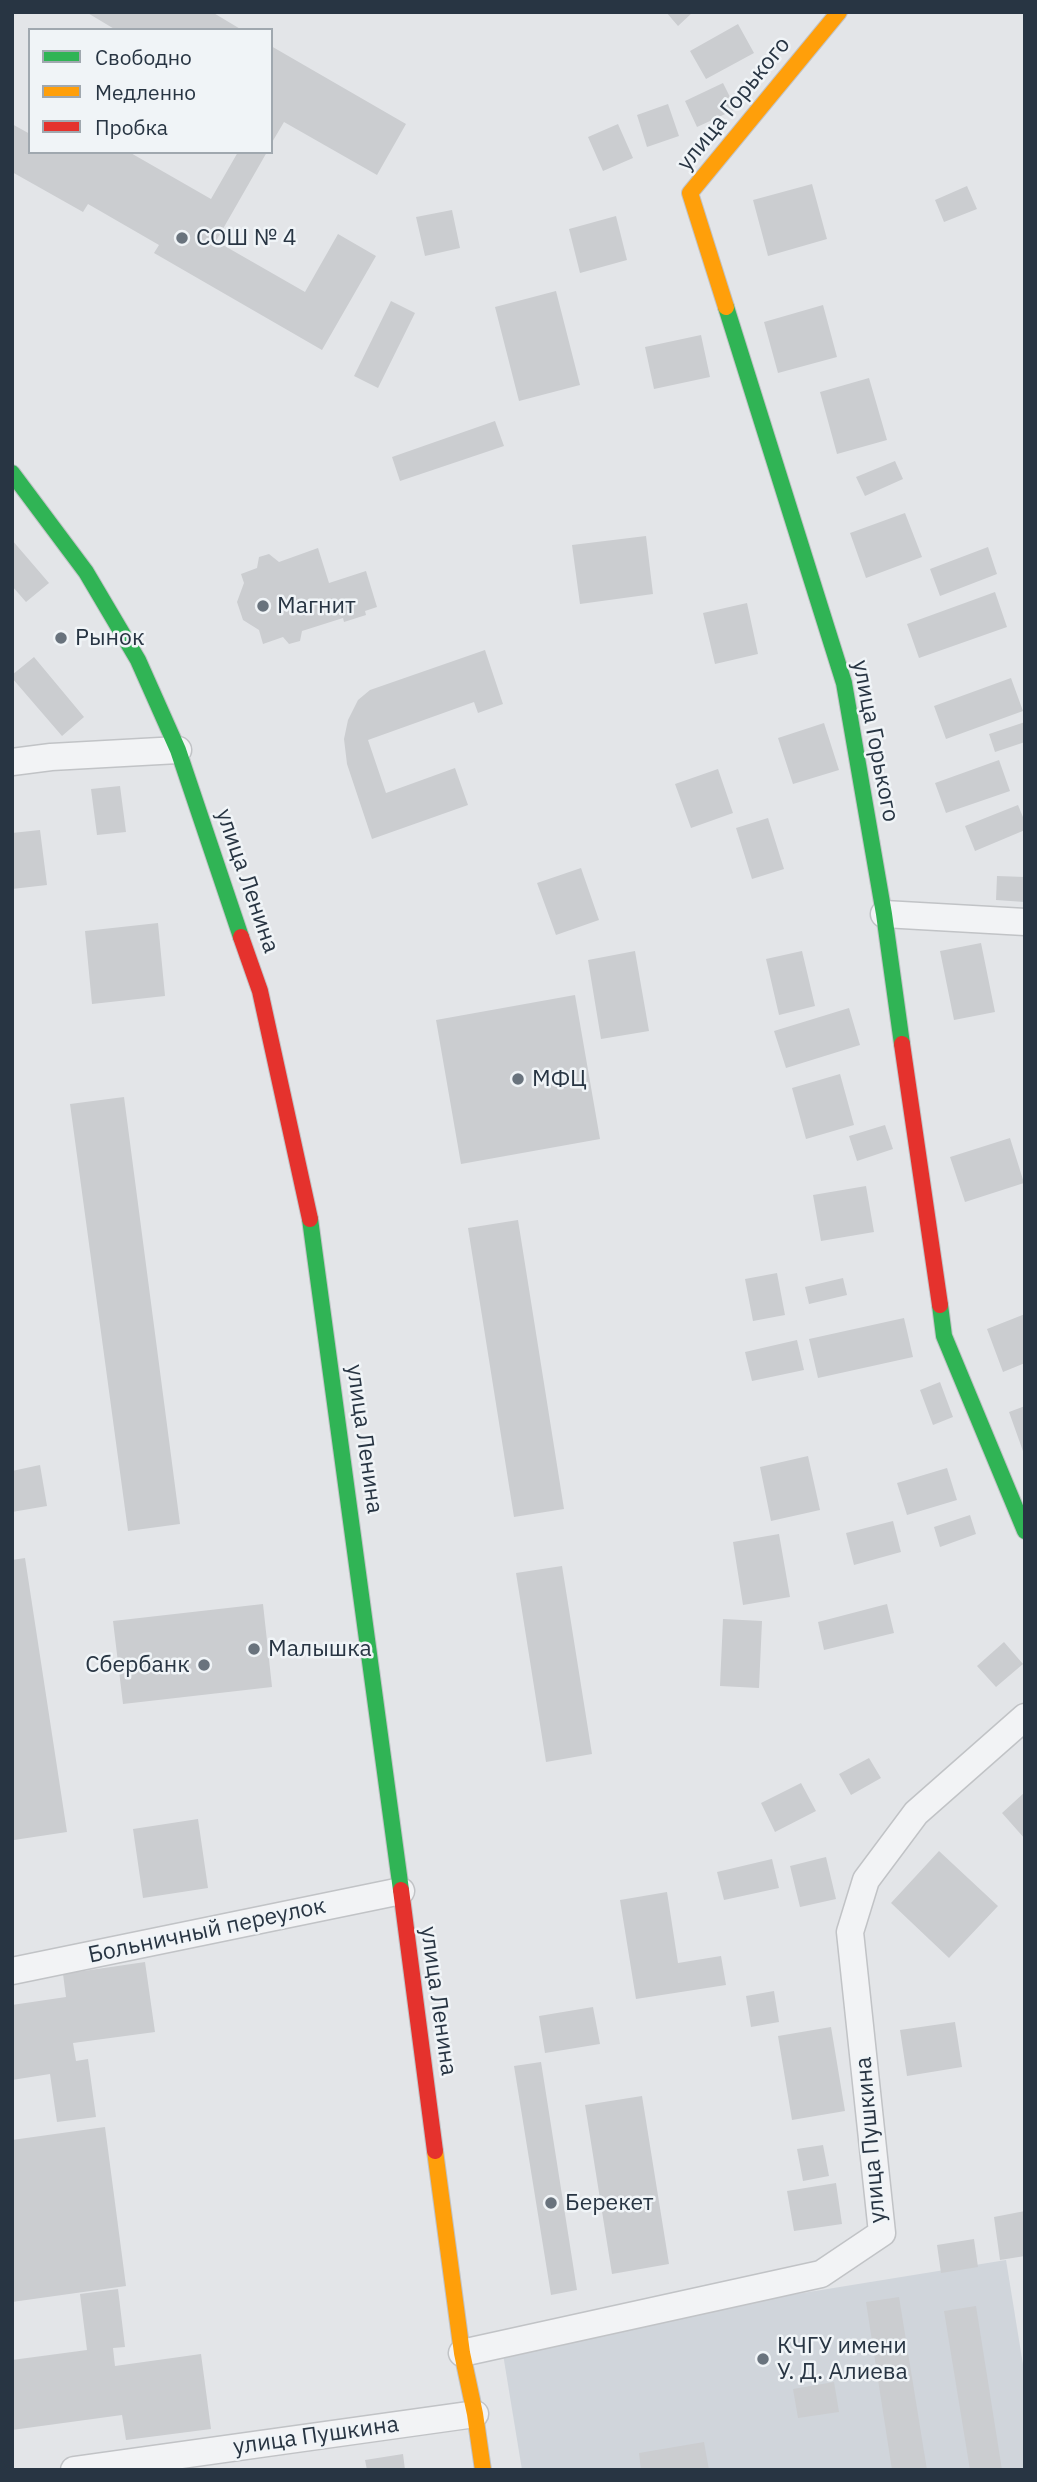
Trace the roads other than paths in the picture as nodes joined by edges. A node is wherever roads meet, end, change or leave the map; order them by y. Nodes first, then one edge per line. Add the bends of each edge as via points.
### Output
1 (839, 12) edge
2 (12, 474) edge
3 (178, 750) junction
4 (12, 762) edge
5 (884, 914) junction
6 (1025, 922) edge
7 (1025, 1531) edge
8 (1025, 1717) edge
9 (401, 1891) junction
10 (12, 1971) edge
11 (462, 2353) junction
12 (475, 2414) junction
13 (74, 2470) edge
14 (483, 2470) edge

1 - 5 main road, улица Горького via 691,193 844,683
2 - 3 main road, улица Ленина via 86,572 138,660
3 - 4 street
3 - 9 main road, улица Ленина via 260,991 314,1236
5 - 6 street
5 - 7 main road, улица Горького via 944,1336
8 - 11 street, улица Пушкина via 916,1812 866,1880 850,1932 882,2233 821,2274
9 - 10 street, Больничный переулок
9 - 11 main road, улица Ленина
11 - 12 main road, улица Ленина
12 - 13 street, улица Пушкина
12 - 14 main road, улица Ленина

